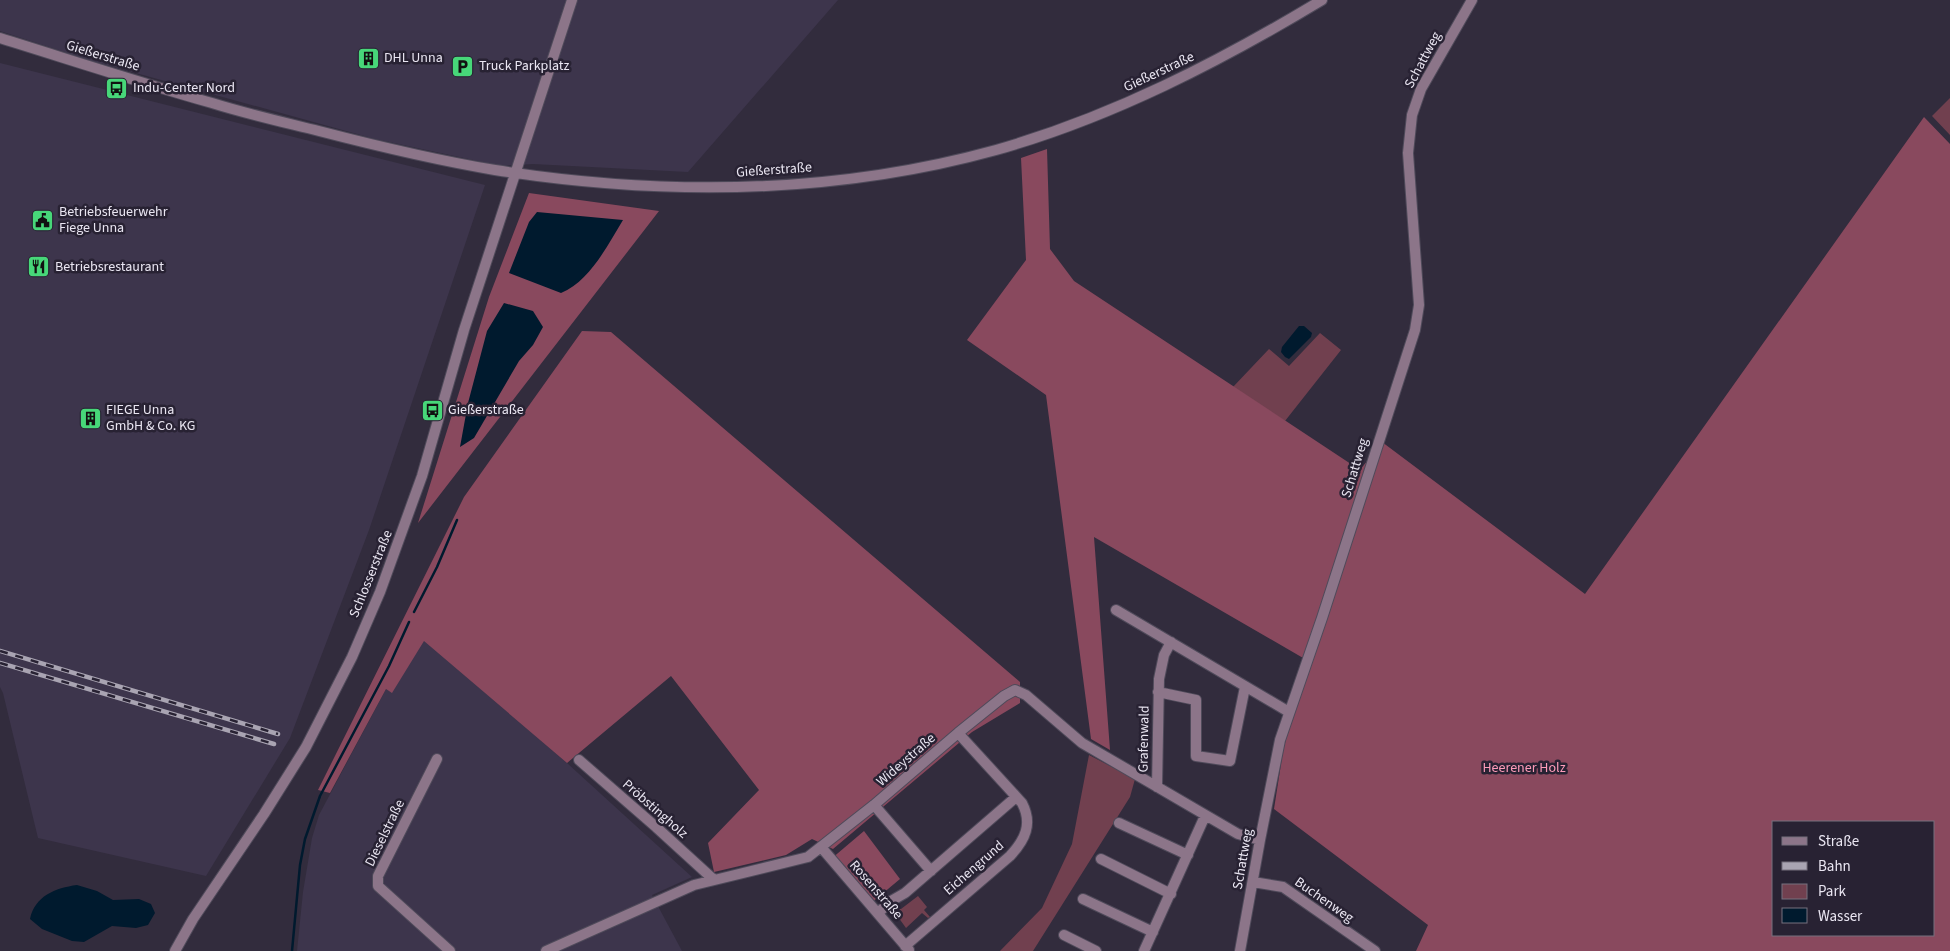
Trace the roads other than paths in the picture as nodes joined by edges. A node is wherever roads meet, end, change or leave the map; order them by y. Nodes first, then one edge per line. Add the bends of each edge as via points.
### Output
1 (572, 0) edge
2 (1322, 0) edge
3 (1472, 0) edge
4 (0, 38) edge
5 (515, 173) junction
6 (1116, 610) dead end
7 (1171, 642) junction
8 (1245, 687) junction
9 (1158, 692) junction
10 (1289, 712) junction
11 (958, 733) junction
12 (437, 760) dead end
13 (579, 760) dead end
14 (1157, 787) junction
15 (1016, 797) junction
16 (874, 805) junction
17 (1205, 816) junction
18 (1119, 822) dead end
19 (1260, 840) junction
20 (821, 848) junction
21 (1188, 855) junction
22 (1101, 859) dead end
23 (931, 871) junction
24 (713, 879) junction
25 (1253, 882) junction
26 (1171, 894) junction
27 (1084, 899) dead end
28 (878, 913) junction
29 (1153, 932) junction
30 (1064, 935) dead end
31 (907, 948) edge
32 (175, 951) edge
33 (450, 951) edge
34 (546, 951) edge
35 (1096, 951) edge
36 (1144, 951) edge
37 (1240, 951) edge
38 (1376, 951) edge

1 - 5 street, Schlosserstraße
2 - 5 street, Gießerstraße via 1228,54 1103,113 996,149 902,171 800,183 716,188
3 - 10 street, Schattweg via 1420,89 1412,115 1408,153 1419,305 1416,326
4 - 5 street, Gießerstraße via 215,104 419,155
5 - 32 street, Schlosserstraße via 464,330 422,476 360,640 306,747
6 - 7 street
7 - 8 street
7 - 9 street, Grafenwald via 1160,666
8 - 9 street, Grafenwald via 1230,761 1196,756 1196,700
8 - 10 street
9 - 14 street, Grafenwald
10 - 19 street, Schattweg via 1280,740
11 - 14 street, Wideystraße via 1015,690 1026,694 1082,743
11 - 15 street, Eichengrund
11 - 16 street, Wideystraße
12 - 33 street, Dieselstraße via 378,876 378,886
13 - 24 street, Pröbstingholz
14 - 17 street, Wideystraße
15 - 23 street, Eichengrund
15 - 31 street, Eichengrund via 1028,820 1027,830 1017,849
16 - 20 street, Wideystraße
16 - 23 street, Eichengrund
17 - 19 street, Wideystraße via 1238,834
17 - 21 street
18 - 21 street
19 - 25 street, Schattweg
20 - 24 street, Wideystraße via 808,856
20 - 28 street, Rosenstraße
21 - 26 street
22 - 26 street
23 - 28 street, Eichengrund
24 - 34 street, Wideystraße
25 - 37 street, Schattweg
25 - 38 street, Buchenweg via 1283,888
26 - 29 street
27 - 29 street
28 - 31 street, Rosenstraße
29 - 36 street
30 - 35 street

